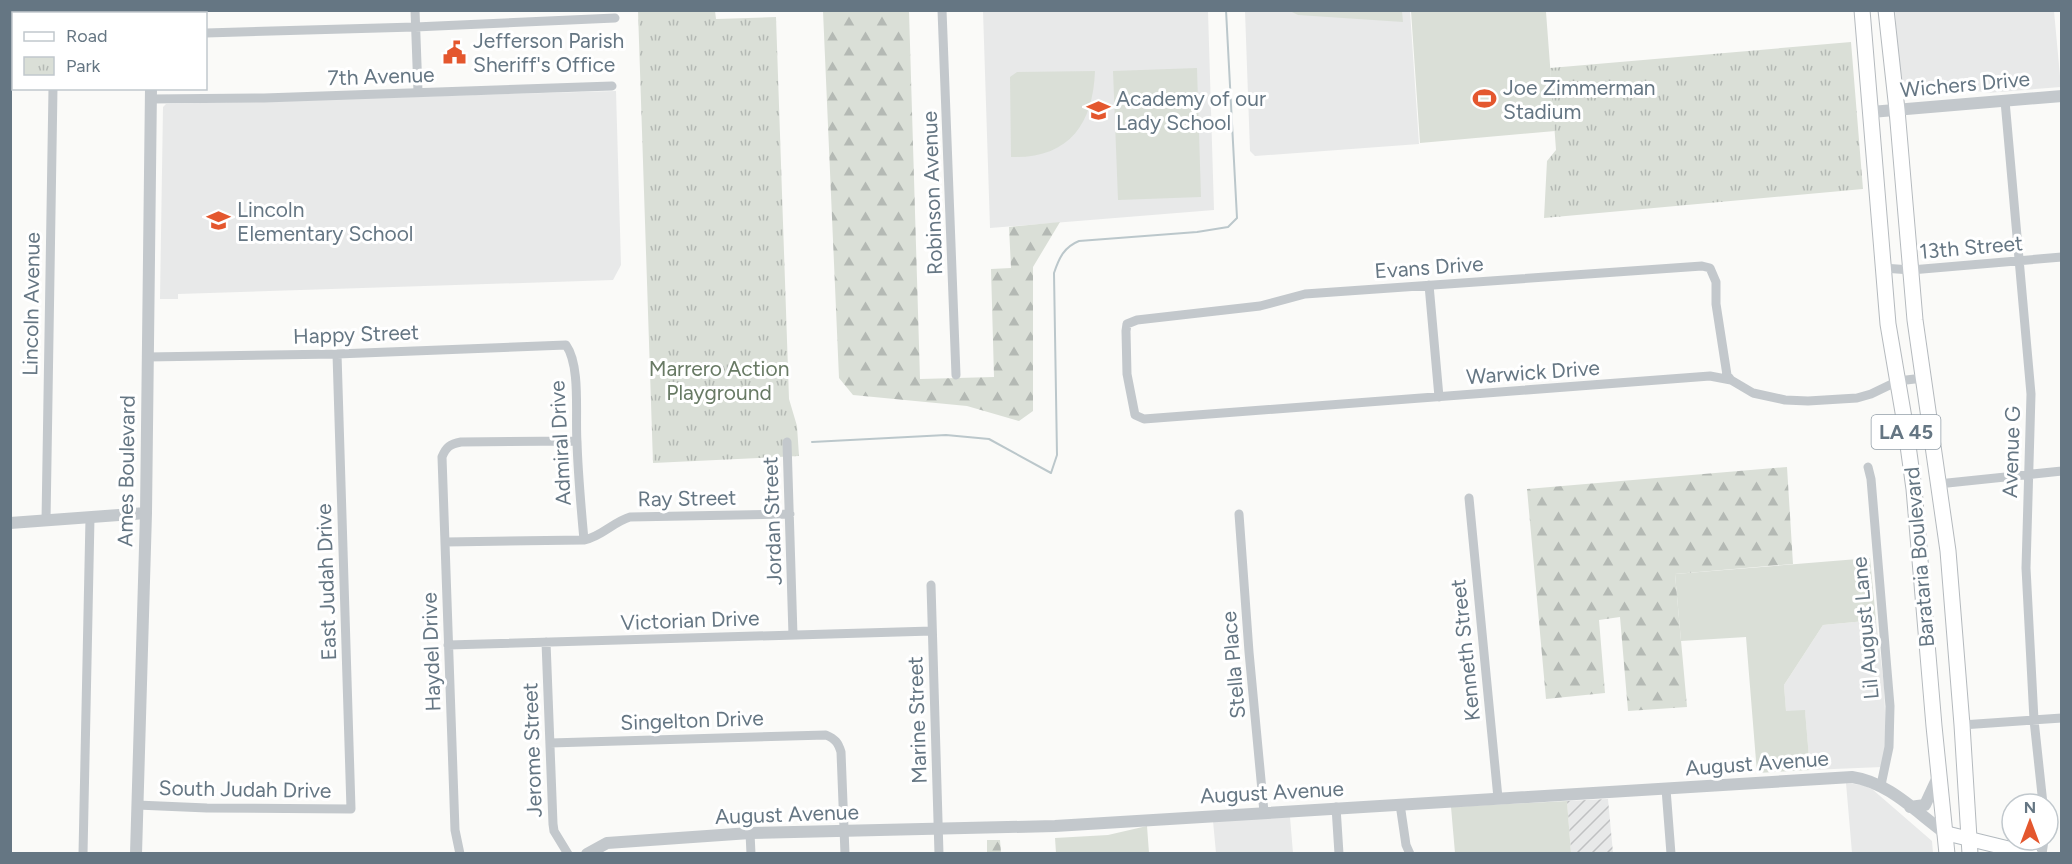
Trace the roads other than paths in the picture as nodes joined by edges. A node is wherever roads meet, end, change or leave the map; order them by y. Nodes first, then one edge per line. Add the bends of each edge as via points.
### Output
1 (415, 10) edge
2 (942, 10) edge
3 (1862, 10) edge
4 (1886, 10) edge
5 (615, 18) dead end
6 (415, 27) junction
7 (207, 33) edge
8 (612, 86) dead end
9 (53, 90) edge
10 (418, 92) junction
11 (151, 94) edge
12 (2061, 96) edge
13 (2005, 101) junction
14 (1897, 110) junction
15 (1871, 112) junction
16 (2061, 257) edge
17 (2018, 261) junction
18 (1883, 268) junction
19 (1911, 270) junction
20 (1429, 285) junction
21 (566, 345) joint
22 (337, 354) junction
23 (147, 357) junction
24 (956, 375) dead end
25 (1923, 378) junction
26 (1731, 380) junction
27 (1898, 381) junction
28 (1439, 397) junction
29 (1138, 418) joint
30 (576, 441) junction
31 (788, 442) dead end
32 (1868, 467) dead end
33 (2061, 471) edge
34 (2028, 474) junction
35 (1938, 484) junction
36 (1469, 498) dead end
37 (146, 513) junction
38 (790, 514) junction
39 (1239, 514) dead end
40 (90, 518) junction
41 (46, 521) junction
42 (10, 523) edge
43 (584, 540) junction
44 (446, 542) junction
45 (931, 585) dead end
46 (933, 631) junction
47 (794, 634) junction
48 (546, 642) junction
49 (448, 645) junction
50 (2061, 718) edge
51 (2034, 720) junction
52 (1962, 725) junction
53 (550, 743) junction
54 (1939, 776) junction
55 (1881, 785) junction
56 (1666, 789) junction
57 (2042, 792) edge
58 (1498, 798) junction
59 (1400, 804) junction
60 (138, 805) junction
61 (1336, 807) junction
62 (1910, 807) junction
63 (351, 809) joint
64 (1264, 812) junction
65 (938, 828) junction
66 (845, 832) junction
67 (750, 833) junction
68 (1945, 833) junction
69 (1969, 846) edge
70 (83, 854) edge
71 (136, 854) edge
72 (460, 854) edge
73 (568, 854) edge
74 (586, 854) edge
75 (751, 854) edge
76 (845, 854) edge
77 (939, 854) edge
78 (1339, 854) edge
79 (1410, 854) edge
80 (1671, 854) edge
81 (1947, 854) edge
82 (1986, 854) edge
83 (2031, 854) edge

1 - 6 street
2 - 24 street, Robinson Avenue
3 - 15 main road, Barataria Boulevard / LA 45
4 - 14 main road, Barataria Boulevard / LA 45
5 - 6 street
6 - 7 street
6 - 10 street
8 - 10 street, 7th Avenue
9 - 41 street, Lincoln Avenue
10 - 11 street, 7th Avenue via 264,99
11 - 23 street, Ames Boulevard
12 - 13 street, Wichers Drive
13 - 14 street, Wichers Drive
13 - 17 street, Avenue G
14 - 15 street, Wichers Drive
14 - 19 main road, Barataria Boulevard / LA 45
15 - 18 main road, Barataria Boulevard / LA 45
16 - 17 street, 13th Street
17 - 19 street, 13th Street
17 - 34 street, Avenue G via 2031,394
18 - 19 street, 13th Street
18 - 27 main road, Barataria Boulevard / LA 45
19 - 25 main road, Barataria Boulevard / LA 45
20 - 26 street, Evans Drive via 1710,268 1716,282 1716,304
20 - 28 street
20 - 29 street, Evans Drive via 1305,294 1260,306 1127,324 1127,374
21 - 22 street, Happy Street
21 - 30 street, Admiral Drive via 573,362
22 - 23 street, Happy Street
22 - 63 street, East Judah Drive
23 - 37 street, Ames Boulevard
25 - 27 street, Warwick Drive
25 - 35 main road, Barataria Boulevard / LA 45
26 - 27 street, Warwick Drive via 1753,393 1808,401 1857,398
26 - 28 street, Warwick Drive via 1710,376
27 - 54 main road, Barataria Boulevard / LA 45 via 1914,489
28 - 29 street, Warwick Drive
30 - 43 street, Admiral Drive
30 - 44 street, Haydel Drive via 450,444 442,466
31 - 38 street, Jordan Street
32 - 55 street, Lil August Lane via 1890,706 1890,747
33 - 34 street
34 - 35 street
34 - 51 street, Avenue G via 2026,568
35 - 52 main road, Barataria Boulevard / LA 45
36 - 58 street, Kenneth Street
37 - 40 street
37 - 60 street, Ames Boulevard
38 - 43 street, Ray Street via 630,517
38 - 47 street, Jordan Street
39 - 64 street, Stella Place
40 - 41 street
40 - 70 street
41 - 42 street
43 - 44 street, Ray Street
44 - 49 street, Haydel Drive
45 - 46 street, Marine Street
46 - 47 street, Victorian Drive
46 - 65 street, Marine Street
47 - 48 street, Victorian Drive
48 - 49 street, Victorian Drive
48 - 53 street, Jerome Street
49 - 72 street, Haydel Drive via 455,830
50 - 51 street
51 - 52 street
51 - 57 street, Avenue G
52 - 69 main road, Barataria Boulevard / LA 45
53 - 66 street, Singelton Drive via 819,734 834,738 841,752
53 - 73 street, Jerome Street via 554,831
54 - 62 street via 1925,805
54 - 68 main road, Barataria Boulevard / LA 45
55 - 56 street, August Avenue via 1852,777
55 - 62 street, August Avenue
56 - 58 street, August Avenue
56 - 80 street
58 - 59 street, August Avenue
59 - 61 street, August Avenue
59 - 79 street
60 - 63 street, South Judah Drive
60 - 71 street, Ames Boulevard
61 - 64 street, August Avenue
61 - 78 street
62 - 68 street, August Avenue
64 - 65 street, August Avenue via 1055,826
65 - 66 street, August Avenue
65 - 77 street, Marine Street
66 - 67 street, August Avenue
66 - 76 street
67 - 74 street, August Avenue via 607,843
67 - 75 street
68 - 69 main road
68 - 81 main road, Barataria Boulevard / LA 45
69 - 82 main road
69 - 83 main road

